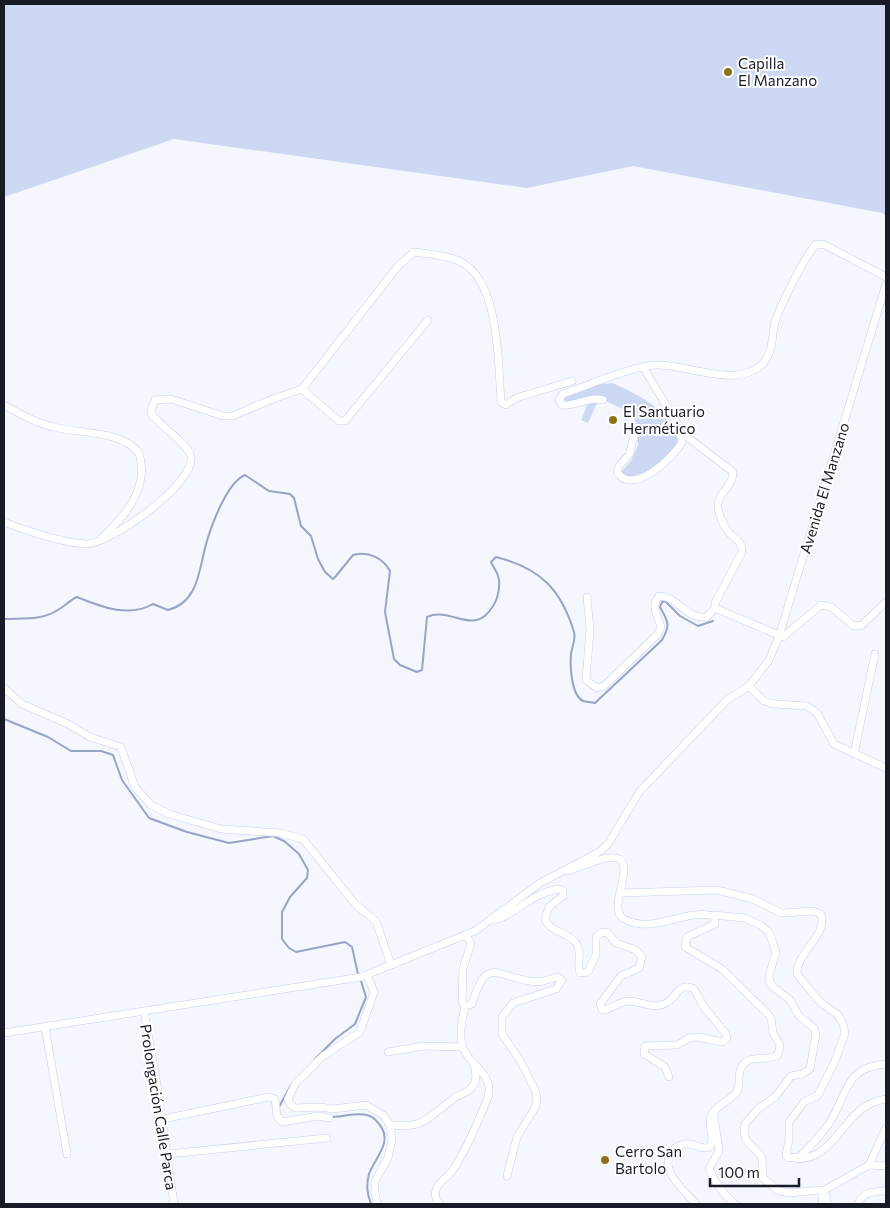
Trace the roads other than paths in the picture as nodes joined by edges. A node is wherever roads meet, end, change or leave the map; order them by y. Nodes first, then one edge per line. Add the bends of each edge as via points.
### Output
1 (886, 277) edge
2 (886, 284) edge
3 (428, 320) dead end
4 (643, 367) junction
5 (572, 381) dead end
6 (302, 389) junction
7 (603, 400) dead end
8 (4, 405) edge
9 (633, 429) dead end
10 (682, 433) junction
11 (4, 522) edge
12 (98, 542) junction
13 (587, 597) dead end
14 (886, 602) edge
15 (715, 608) junction
16 (779, 636) junction
17 (875, 654) dead end
18 (749, 686) junction
19 (4, 688) edge
20 (854, 754) junction
21 (886, 768) edge
22 (558, 872) junction
23 (620, 893) junction
24 (712, 915) junction
25 (491, 920) junction
26 (466, 935) junction
27 (391, 965) junction
28 (366, 974) junction
29 (465, 1006) junction
30 (144, 1011) junction
31 (45, 1027) junction
32 (4, 1034) edge
33 (463, 1047) junction
34 (388, 1052) dead end
35 (474, 1063) junction
36 (886, 1064) edge
37 (670, 1077) dead end
38 (886, 1099) edge
39 (714, 1112) junction
40 (329, 1118) dead end
41 (163, 1119) junction
42 (390, 1124) junction
43 (886, 1128) edge
44 (327, 1138) dead end
45 (67, 1154) dead end
46 (168, 1154) junction
47 (795, 1159) junction
48 (869, 1165) junction
49 (886, 1166) edge
50 (507, 1176) dead end
51 (823, 1191) junction
52 (886, 1191) edge
53 (174, 1204) edge
54 (378, 1204) edge
55 (440, 1204) edge
56 (696, 1204) edge
57 (735, 1204) edge
58 (822, 1204) edge
59 (827, 1204) edge
60 (858, 1204) edge

1 - 4 street via 825,245 816,244 777,316 766,361 757,368 748,374 704,374 669,365
2 - 16 street, Avenida El Manzano
3 - 6 street via 345,421 339,421
4 - 7 street via 563,394 559,400 568,406 594,398
4 - 10 street
5 - 6 street via 516,398 506,405 501,402 494,321 482,284 472,269 458,260 414,252 398,266
6 - 12 street via 233,416 223,416 171,399 155,400 150,410 152,415 191,454 188,472 175,488 136,519
8 - 12 street via 53,427 116,439 139,453 141,470 135,498 123,517
9 - 10 street via 630,455 617,472 620,477 633,480 641,480 676,454
10 - 15 street via 733,472 734,477 720,497 718,507 727,530 738,540 742,552
11 - 12 street via 26,531 86,544
13 - 15 street via 590,630 586,680 597,688 604,686 657,635 661,627 654,606 659,596 666,596 694,617 707,617
14 - 16 street via 862,625 854,626 832,607 822,605 788,635
15 - 16 street
16 - 18 street, Avenida El Manzano via 769,660
17 - 20 street
18 - 20 street via 764,701 807,706 817,713 834,744
18 - 22 street, Avenida El Manzano via 727,700 640,791 608,844 599,852
19 - 27 street via 22,704 90,737 121,746 135,787 151,805 169,814 221,829 280,833 303,839 355,904 376,921
20 - 21 street
22 - 23 street via 610,857 616,859 624,866 625,873
22 - 25 street
23 - 24 street via 616,908 625,920 642,924
23 - 47 street via 717,890 753,899 781,913 813,911 821,914 821,925 799,964 798,974 820,1002 838,1015 844,1033 835,1061 818,1094 804,1102 789,1122 790,1139 786,1155
24 - 39 street via 715,924 688,937 685,947 722,970 766,1012 780,1048 774,1057 753,1059 743,1064 738,1075 738,1092
24 - 51 street via 750,920 768,932 776,952 770,982 790,1000 799,1016 814,1028 816,1034 810,1068 805,1073 791,1076 775,1097 749,1117 744,1128 745,1137 762,1157 764,1178 777,1190 789,1193
25 - 26 street
25 - 37 street via 502,919 530,898 560,888 563,896 548,907 545,919 550,928 577,944 580,973 586,974 589,970 596,954 596,937 602,932 608,933 616,943 636,950 642,957 639,968 616,981 600,1004 601,1009 626,1001 662,1005 681,988 689,986 694,989 727,1038 722,1042 698,1037 677,1045 646,1046 644,1054 665,1067
26 - 27 street
26 - 29 street via 471,944 463,968 462,1000
27 - 28 street
28 - 30 street
28 - 42 street via 374,992 363,1027 357,1035 322,1056 295,1084 288,1102 295,1108 333,1110 366,1105 379,1111
29 - 33 street
29 - 50 street via 472,1004 481,979 492,973 500,972 530,981 557,977 562,980 556,989 513,1003 502,1017 502,1034 521,1062 537,1100 517,1138
30 - 31 street
30 - 41 street, Prolongación Calle Parca
31 - 32 street
31 - 45 street
33 - 34 street via 424,1046
33 - 35 street
35 - 42 street via 476,1081 471,1089 451,1100 432,1118 402,1126
35 - 55 street via 486,1076 488,1095 459,1159 436,1188 435,1197
36 - 47 street via 871,1065 857,1073 828,1124
38 - 47 street via 870,1103 857,1112 838,1137 820,1151
39 - 56 street via 710,1122 713,1141 710,1147 680,1145 668,1161 668,1168
39 - 57 street via 720,1147 709,1169 721,1192
40 - 41 street via 318,1116 282,1122 277,1116 275,1099 269,1097
41 - 46 street, Prolongación Calle Parca
42 - 54 street via 390,1152 374,1186
43 - 48 street
44 - 46 street
46 - 53 street, Prolongación Calle Parca
48 - 49 street
48 - 51 street
51 - 58 street
51 - 59 street
52 - 60 street via 868,1193

